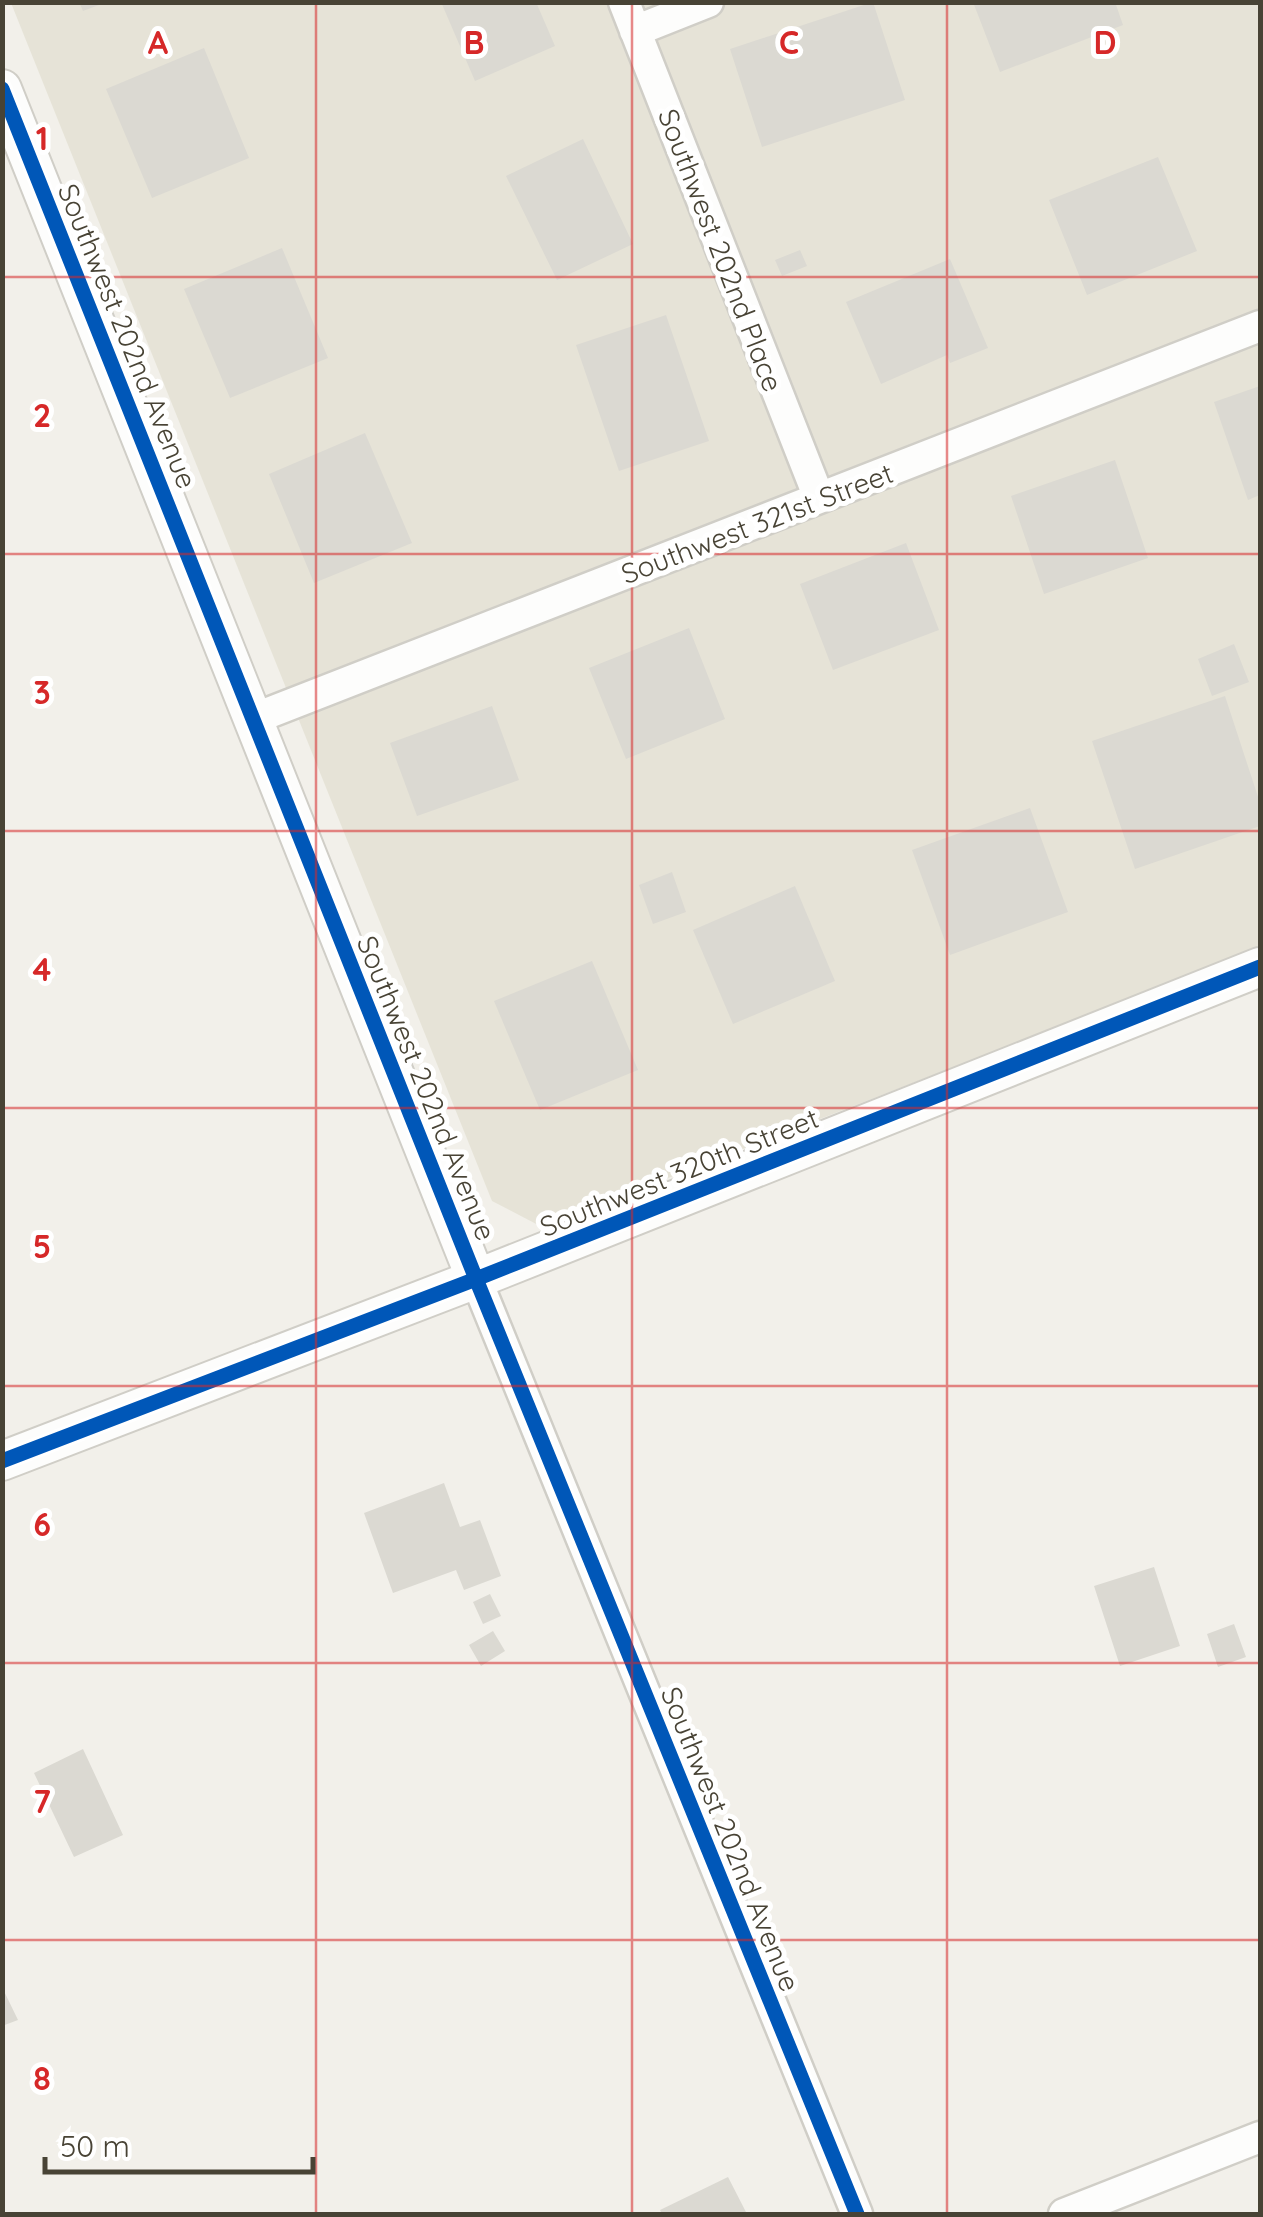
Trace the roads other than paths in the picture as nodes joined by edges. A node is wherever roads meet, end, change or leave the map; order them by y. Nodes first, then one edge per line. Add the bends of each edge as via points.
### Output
1 (624, 2) edge
2 (708, 2) edge
3 (635, 31) junction
4 (2, 90) edge
5 (1260, 326) edge
6 (819, 498) junction
7 (254, 719) junction
8 (1260, 968) edge
9 (476, 1279) junction
10 (2, 1461) edge
11 (1260, 2137) edge
12 (857, 2214) edge
13 (1064, 2214) edge

1 - 3 street, Southwest 202nd Place
2 - 3 street
3 - 6 street, Southwest 202nd Place
4 - 7 street, Southwest 202nd Avenue
5 - 6 street, Southwest 321st Street
6 - 7 street, Southwest 321st Street
7 - 9 street, Southwest 202nd Avenue
8 - 9 street, Southwest 320th Street
9 - 10 street, Southwest 320th Street
9 - 12 street, Southwest 202nd Avenue
11 - 13 street

